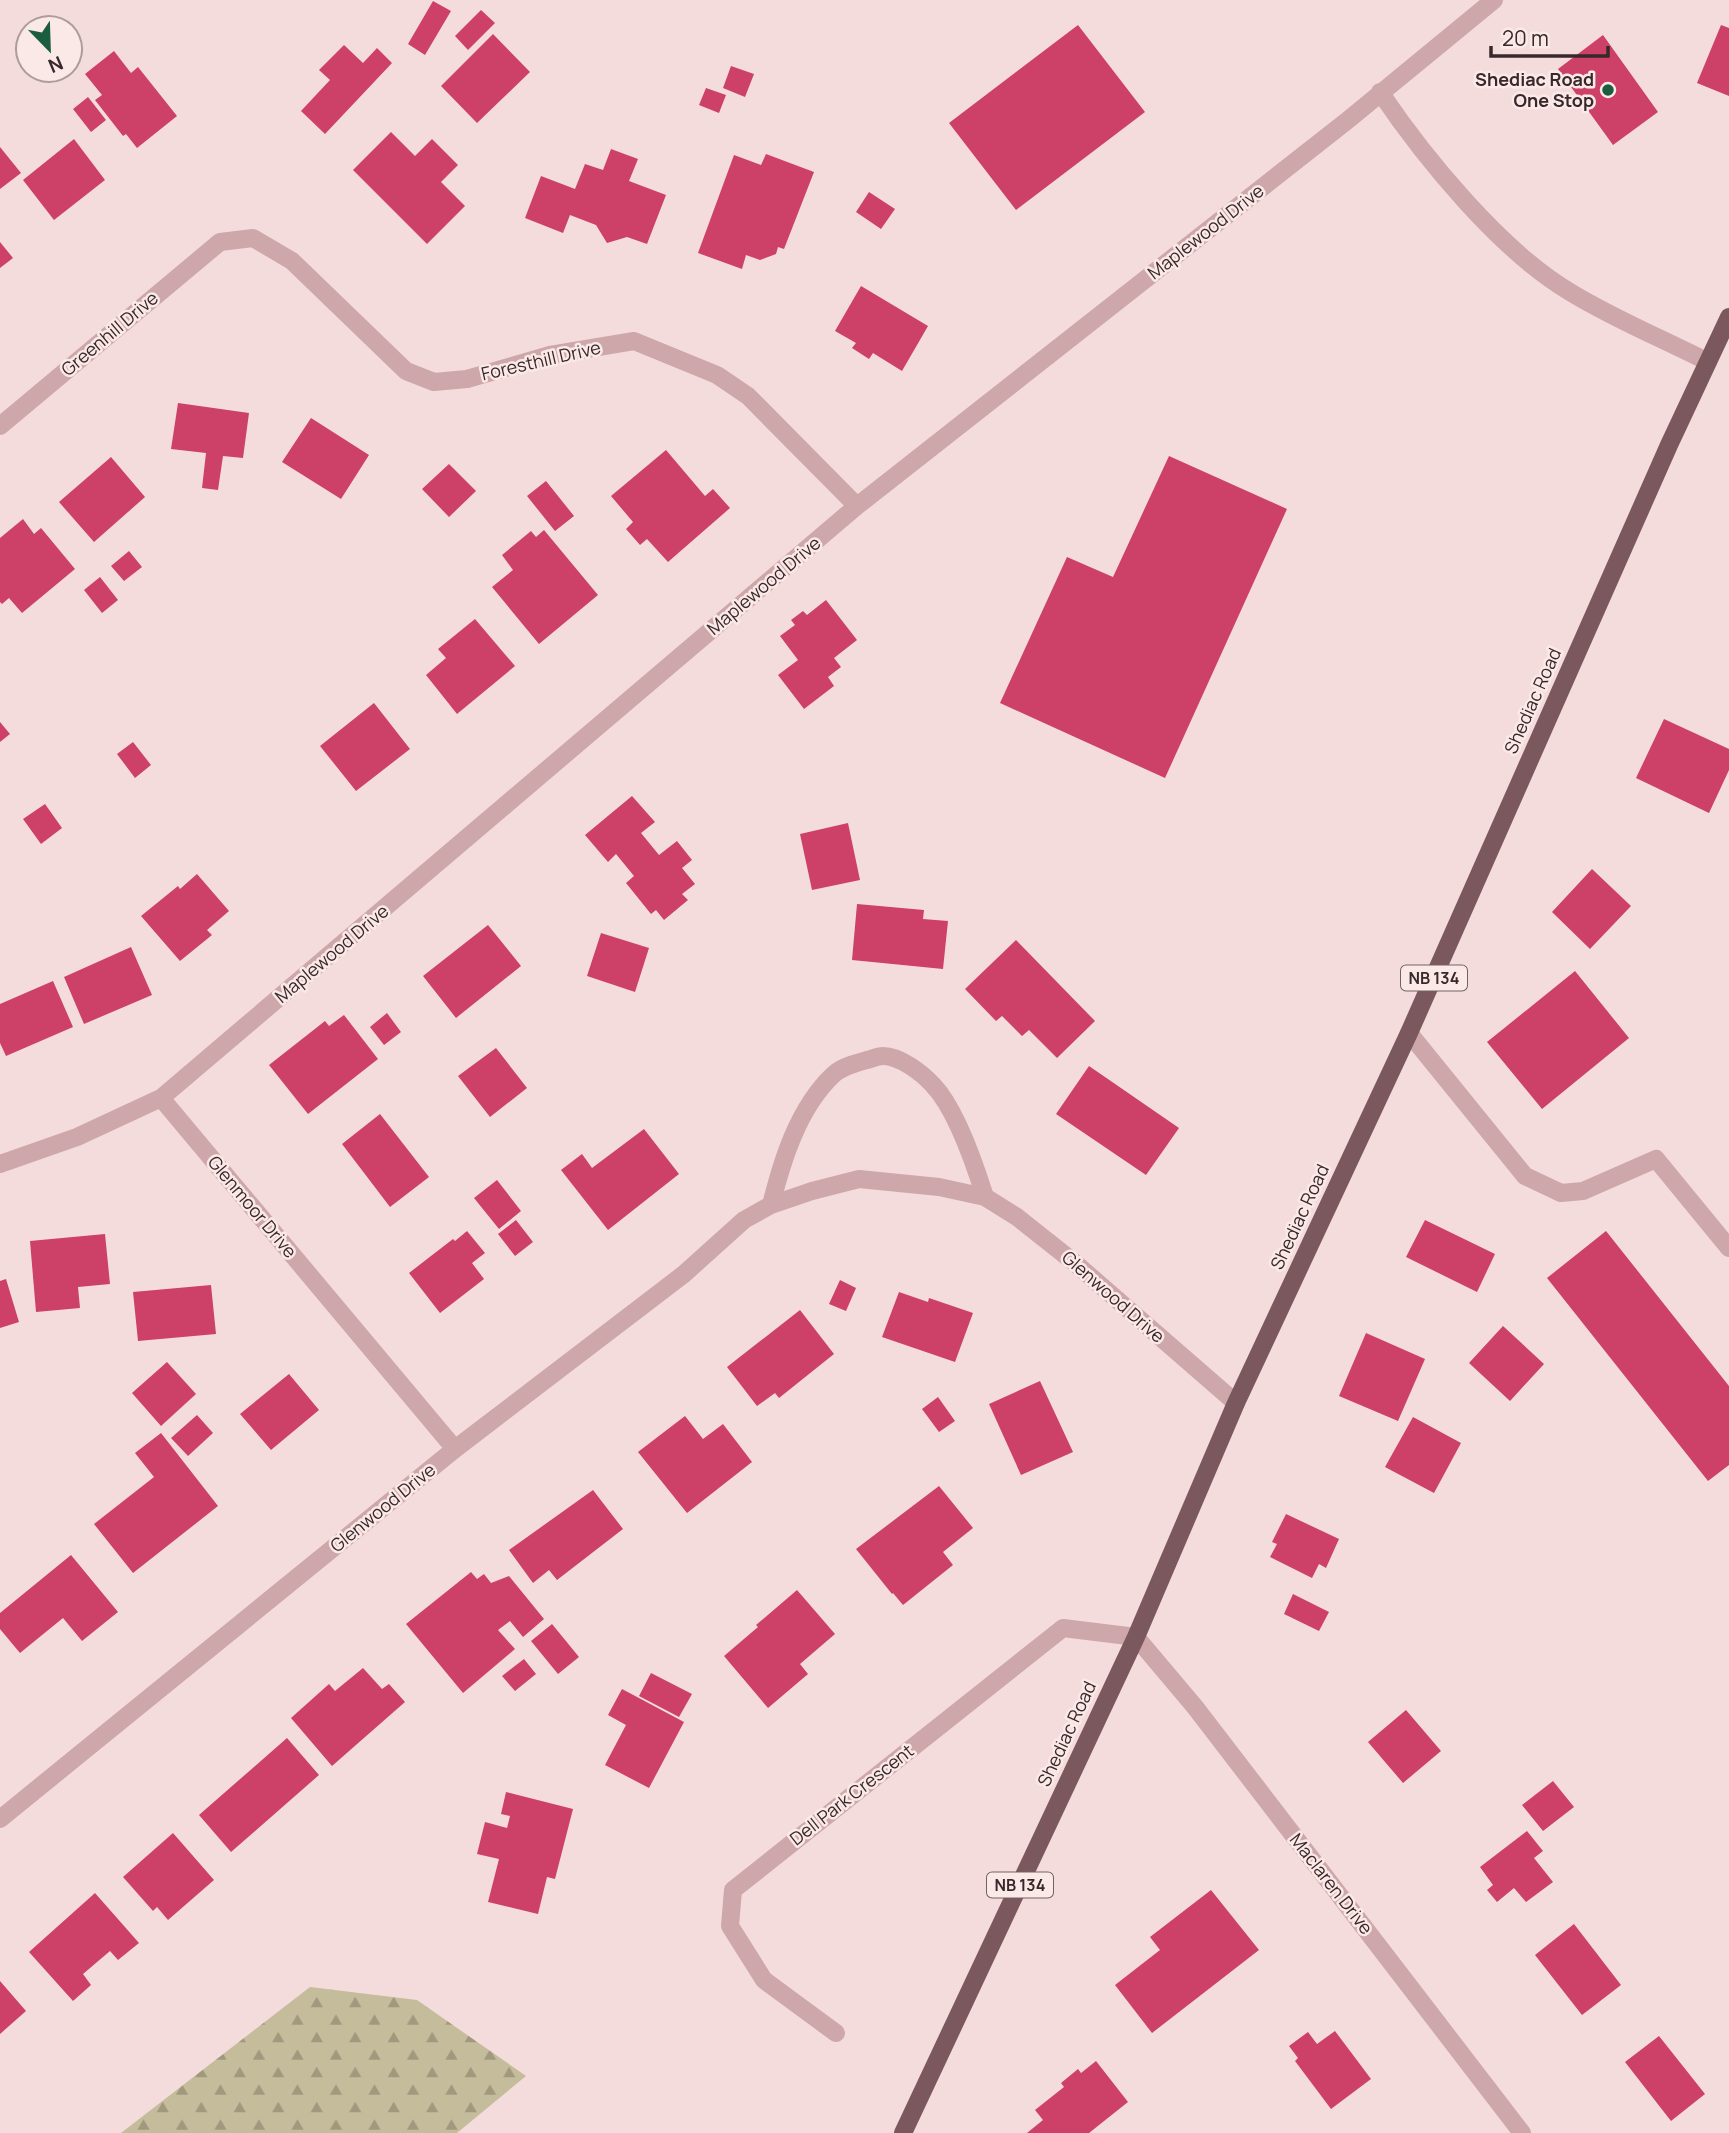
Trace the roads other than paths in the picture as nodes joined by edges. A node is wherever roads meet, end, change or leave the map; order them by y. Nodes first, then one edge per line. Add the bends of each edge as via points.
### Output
1 (1494, 0) edge
2 (1380, 92) junction
3 (220, 242) joint
4 (1729, 317) edge
5 (1708, 362) junction
6 (0, 426) edge
7 (857, 506) junction
8 (1409, 1033) junction
9 (161, 1098) junction
10 (0, 1164) edge
11 (985, 1197) junction
12 (771, 1206) junction
13 (1729, 1248) edge
14 (1236, 1403) junction
15 (455, 1449) junction
16 (1136, 1637) junction
17 (0, 1819) edge
18 (836, 2033) dead end
19 (904, 2133) edge
20 (1522, 2133) edge

1 - 2 street, Maplewood Drive
2 - 5 street via 1469,204 1523,259 1570,292
2 - 7 street, Maplewood Drive
3 - 6 street, Greenhill Drive
3 - 7 street, Foresthill Drive via 253,238 292,261 406,371 434,382 467,379 550,355 634,341 717,375 748,396
4 - 5 main road, Shediac Road / NB 134
5 - 8 main road, Shediac Road / NB 134
7 - 9 street, Maplewood Drive
8 - 13 street via 1525,1177 1561,1193 1583,1191 1656,1159
8 - 14 main road, Shediac Road / NB 134
9 - 10 street via 77,1137
9 - 15 street, Glenmoor Drive
11 - 12 street, Glenwood Drive via 939,1187 859,1180
11 - 12 street via 973,1160 936,1087 901,1062 883,1056 834,1074 810,1104 782,1161
11 - 14 street, Glenwood Drive via 1075,1263
12 - 15 street, Glenwood Drive via 744,1220 684,1274
14 - 16 main road, Shediac Road / NB 134
15 - 17 street, Glenwood Drive
16 - 18 street, Dell Park Crescent via 1063,1628 733,1890 730,1926 764,1980
16 - 19 main road, Shediac Road / NB 134
16 - 20 street, Maclaren Drive via 1195,1707

